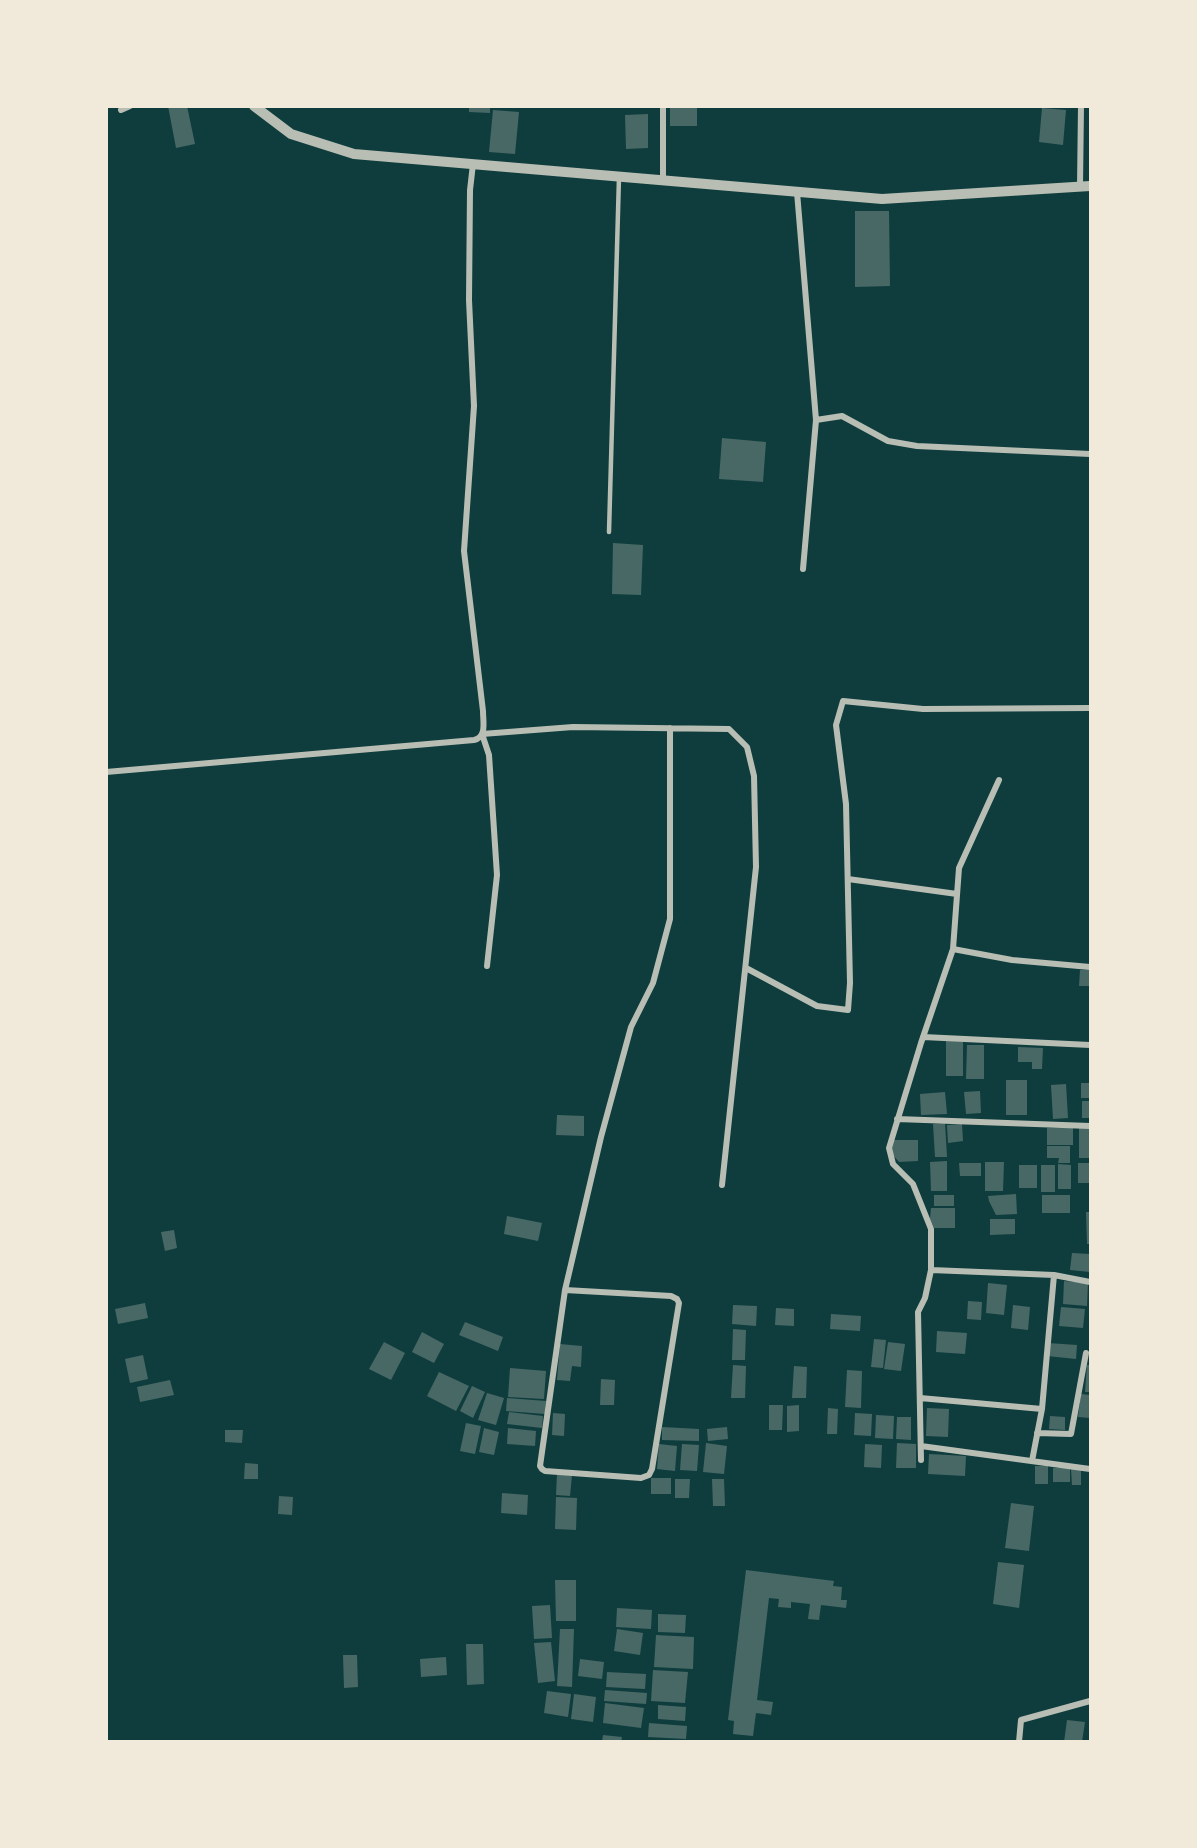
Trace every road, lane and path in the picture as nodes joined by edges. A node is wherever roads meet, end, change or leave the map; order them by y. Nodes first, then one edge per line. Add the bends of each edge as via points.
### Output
1 (129, 106) edge
2 (254, 106) edge
3 (663, 106) edge
4 (1080, 106) edge
5 (121, 110) dead end
6 (473, 164) junction
7 (620, 177) junction
8 (663, 180) junction
9 (1085, 186) edge
10 (797, 192) junction
11 (816, 420) junction
12 (1090, 454) edge
13 (609, 532) dead end
14 (803, 569) dead end
15 (1090, 708) edge
16 (670, 728) junction
17 (483, 734) junction
18 (106, 772) edge
19 (999, 780) dead end
20 (848, 879) junction
21 (957, 894) junction
22 (953, 949) junction
23 (487, 966) dead end
24 (1090, 967) edge
25 (746, 969) junction
26 (923, 1037) junction
27 (1090, 1045) edge
28 (897, 1119) junction
29 (1090, 1126) edge
30 (722, 1185) dead end
31 (931, 1270) junction
32 (1054, 1275) junction
33 (1090, 1282) edge
34 (565, 1290) junction
35 (1086, 1353) dead end
36 (920, 1398) junction
37 (1042, 1409) junction
38 (1037, 1433) junction
39 (921, 1446) junction
40 (921, 1460) dead end
41 (1032, 1461) junction
42 (1090, 1469) edge
43 (1090, 1701) edge
44 (1019, 1742) edge

1 - 5 street
2 - 6 street via 291,134 354,154
3 - 8 street
4 - 9 street
6 - 7 street
6 - 17 street via 470,300 474,406 464,551
7 - 8 street
7 - 13 lane
8 - 10 street
9 - 10 street via 882,199
10 - 11 street
11 - 12 street via 842,416 888,441 917,446
11 - 14 street
15 - 20 street via 923,710 843,701 836,725 846,804
16 - 17 street via 573,727
16 - 25 street via 729,729 747,747 754,776 756,867
16 - 34 street via 670,919 652,983 631,1027
17 - 18 street via 474,740
17 - 23 street via 489,755 497,875
19 - 21 street via 959,868
20 - 21 street
20 - 25 street via 848,1010 817,1006
21 - 22 street
22 - 24 street via 1012,960
22 - 26 street
25 - 30 street
26 - 27 street
26 - 28 street
28 - 29 street
28 - 31 street via 889,1148 893,1164 913,1184 931,1229
31 - 32 street
31 - 36 street via 918,1312
32 - 33 street
32 - 37 street
34 - 34 street via 542,1469 641,1478 649,1475 677,1299
35 - 38 street via 1071,1434
36 - 37 street
36 - 39 street
37 - 38 street
38 - 41 street
39 - 40 street
39 - 41 street
41 - 42 street
43 - 44 street via 1021,1720

